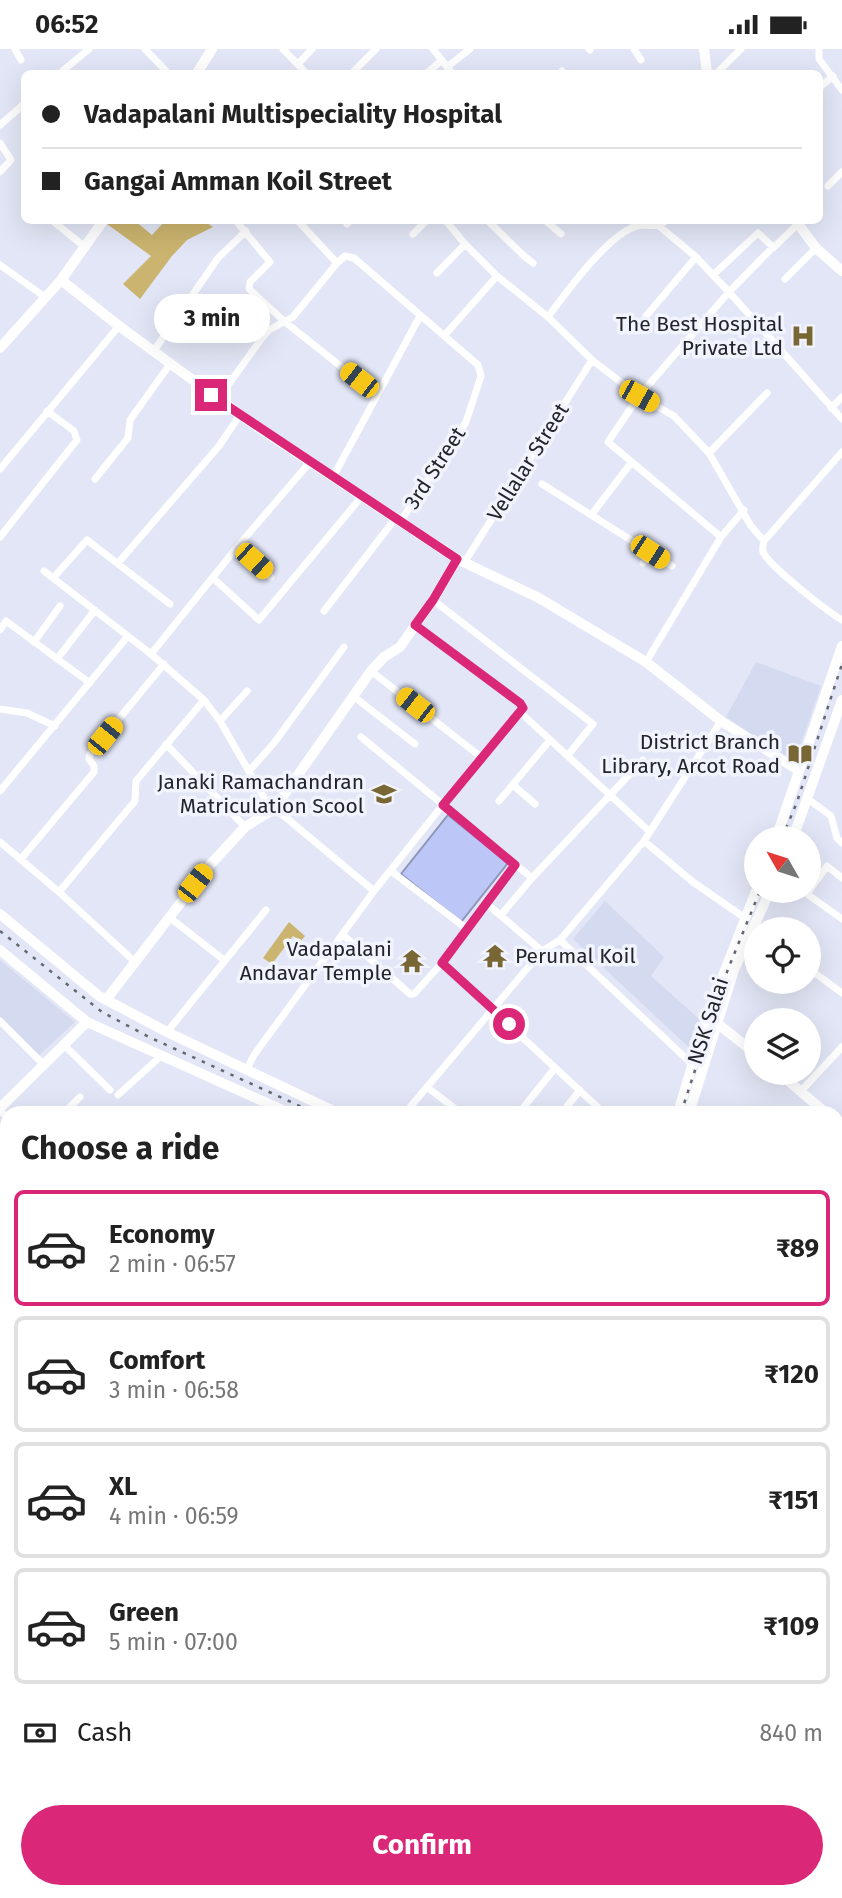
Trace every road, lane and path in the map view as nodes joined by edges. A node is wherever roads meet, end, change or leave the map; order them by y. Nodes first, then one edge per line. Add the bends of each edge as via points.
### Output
1 (15, 49) edge
2 (89, 49) edge
3 (145, 49) edge
4 (212, 49) edge
5 (282, 49) edge
6 (312, 49) edge
7 (376, 49) edge
8 (433, 49) edge
9 (470, 49) edge
10 (634, 49) edge
11 (704, 49) edge
12 (741, 49) edge
13 (819, 49) edge
14 (641, 59) dead end
15 (21, 60) dead end
16 (298, 64) junction
17 (447, 67) edge
18 (64, 70) edge
19 (165, 70) edge
20 (199, 70) edge
21 (303, 70) edge
22 (355, 70) edge
23 (707, 70) edge
24 (720, 70) edge
25 (833, 76) junction
26 (823, 84) edge
27 (842, 89) edge
28 (21, 107) edge
29 (0, 125) edge
30 (0, 143) edge
31 (0, 172) edge
32 (842, 172) edge
33 (828, 186) dead end
34 (56, 224) edge
35 (101, 224) edge
36 (239, 224) edge
37 (301, 224) edge
38 (423, 224) edge
39 (448, 224) edge
40 (491, 224) edge
41 (549, 224) edge
42 (634, 224) edge
43 (643, 224) edge
44 (662, 224) edge
45 (796, 224) edge
46 (799, 224) edge
47 (659, 226) junction
48 (246, 231) junction
49 (413, 234) dead end
50 (561, 234) dead end
51 (465, 244) junction
52 (86, 248) junction
53 (774, 248) junction
54 (816, 248) junction
55 (696, 257) junction
56 (337, 263) junction
57 (533, 263) dead end
58 (0, 265) edge
59 (842, 271) edge
60 (437, 273) dead end
61 (713, 275) junction
62 (497, 277) junction
63 (785, 279) dead end
64 (61, 280) junction
65 (729, 292) junction
66 (45, 297) junction
67 (420, 316) junction
68 (646, 316) dead end
69 (548, 317) junction
70 (285, 322) junction
71 (119, 326) junction
72 (444, 336) junction
73 (0, 348) edge
74 (153, 352) junction
75 (592, 360) junction
76 (170, 364) junction
77 (767, 393) dead end
78 (377, 395) junction
79 (639, 396) junction
80 (842, 397) edge
81 (218, 399) junction
82 (831, 408) junction
83 (47, 411) junction
84 (240, 415) junction
85 (842, 419) edge
86 (842, 452) edge
87 (709, 453) junction
88 (311, 461) junction
89 (631, 463) junction
90 (0, 469) edge
91 (334, 477) junction
92 (95, 479) dead end
93 (542, 484) dead end
94 (362, 496) junction
95 (744, 510) junction
96 (593, 514) junction
97 (398, 521) junction
98 (0, 537) edge
99 (721, 537) junction
100 (764, 541) junction
101 (238, 546) junction
102 (650, 552) junction
103 (461, 561) junction
104 (118, 563) junction
105 (643, 563) dead end
106 (672, 566) dead end
107 (44, 571) dead end
108 (54, 577) junction
109 (271, 577) dead end
110 (213, 578) junction
111 (433, 600) junction
112 (170, 604) dead end
113 (60, 605) dead end
114 (95, 610) junction
115 (324, 611) dead end
116 (3, 619) edge
117 (842, 621) edge
118 (415, 625) junction
119 (0, 630) edge
120 (128, 636) junction
121 (34, 642) junction
122 (842, 646) edge
123 (344, 647) dead end
124 (151, 654) junction
125 (57, 659) junction
126 (646, 662) junction
127 (164, 664) junction
128 (371, 671) junction
129 (90, 683) junction
130 (247, 691) dead end
131 (353, 696) junction
132 (204, 700) junction
133 (842, 700) edge
134 (0, 709) edge
135 (522, 711) junction
136 (220, 721) junction
137 (721, 721) junction
138 (55, 726) junction
139 (361, 737) dead end
140 (550, 740) junction
141 (166, 744) junction
142 (415, 744) dead end
143 (568, 755) junction
144 (481, 757) junction
145 (643, 760) dead end
146 (798, 770) junction
147 (249, 771) junction
148 (513, 785) junction
149 (0, 791) edge
150 (610, 797) junction
151 (808, 799) junction
152 (499, 801) dead end
153 (535, 804) dead end
154 (443, 805) junction
155 (274, 809) junction
156 (786, 809) junction
157 (801, 816) junction
158 (780, 826) edge
159 (797, 826) edge
160 (245, 827) junction
161 (649, 831) junction
162 (644, 841) junction
163 (0, 842) edge
164 (842, 843) edge
165 (21, 859) junction
166 (515, 865) junction
167 (391, 871) junction
168 (821, 872) edge
169 (532, 878) junction
170 (842, 878) edge
171 (374, 891) junction
172 (59, 892) junction
173 (820, 903) edge
174 (487, 904) junction
175 (266, 910) dead end
176 (0, 914) edge
177 (501, 915) junction
178 (169, 916) junction
179 (744, 919) edge
180 (842, 919) edge
181 (467, 929) junction
182 (343, 935) junction
183 (560, 940) junction
184 (744, 941) edge
185 (744, 945) edge
186 (0, 950) edge
187 (542, 951) junction
188 (224, 960) junction
189 (135, 962) junction
190 (442, 963) junction
191 (821, 978) edge
192 (842, 993) edge
193 (106, 1000) junction
194 (493, 1009) junction
195 (706, 1019) junction
196 (0, 1021) edge
197 (87, 1022) junction
198 (718, 1024) junction
199 (167, 1032) junction
200 (63, 1044) junction
201 (744, 1045) edge
202 (842, 1047) edge
203 (161, 1056) junction
204 (43, 1064) junction
205 (694, 1065) junction
206 (555, 1068) junction
207 (247, 1069) junction
208 (794, 1085) edge
209 (428, 1088) junction
210 (110, 1090) dead end
211 (580, 1090) junction
212 (801, 1091) junction
213 (118, 1095) dead end
214 (80, 1097) dead end
215 (3, 1106) edge
216 (71, 1106) edge
217 (273, 1106) edge
218 (326, 1106) edge
219 (411, 1106) edge
220 (452, 1106) edge
221 (525, 1106) edge
222 (567, 1106) edge
223 (597, 1106) edge
224 (680, 1106) edge
225 (691, 1106) edge
226 (817, 1106) edge

1 - 15 street
2 - 18 street
3 - 19 street
4 - 20 street
5 - 16 street
6 - 16 street
7 - 22 street
8 - 17 street
9 - 17 street
10 - 14 street
11 - 23 street
12 - 24 street
13 - 25 street
16 - 21 street
25 - 26 street
25 - 27 street
28 - 29 street
30 - 31 street via 11,160
32 - 33 street
34 - 52 street
35 - 52 street
36 - 48 street
37 - 56 street
38 - 49 street
39 - 51 street
40 - 57 street
41 - 50 street
42 - 69 street via 579,276
43 - 47 street
44 - 47 street
45 - 53 street
46 - 54 street
47 - 55 street
48 - 70 street via 270,262 250,282 249,289
48 - 74 street via 218,258
51 - 60 street
51 - 62 street
52 - 64 street
53 - 61 street via 758,233
53 - 65 street
54 - 59 street
54 - 63 street
55 - 61 street
55 - 68 street
56 - 67 street, 3rd Street via 350,256
56 - 70 street
58 - 66 street
61 - 65 street
62 - 69 street
62 - 72 street
64 - 66 street
64 - 71 street
65 - 79 street
65 - 82 street
66 - 73 street
67 - 72 street, 3rd Street
67 - 78 street
69 - 75 street
70 - 78 street
70 - 81 street via 262,338
71 - 74 street
71 - 83 street
72 - 97 street, 3rd Street via 478,365 481,376 466,422
74 - 76 street
75 - 79 street
75 - 103 street, Vellalar Street
76 - 81 street
76 - 92 street via 130,419 128,437
77 - 87 street
78 - 91 street
79 - 87 street via 674,416
79 - 89 street via 608,442
80 - 82 street
81 - 84 street
82 - 85 street
83 - 90 street
83 - 98 street via 75,431 77,440
84 - 88 street
84 - 104 street via 219,446
86 - 100 street
87 - 95 street
88 - 91 street
88 - 101 street
89 - 96 street
89 - 99 street
91 - 94 street
93 - 96 street
94 - 97 street
94 - 110 street via 259,619
95 - 99 street
95 - 100 street
96 - 102 street
97 - 103 street
97 - 115 street, 3rd Street
99 - 126 street
100 - 117 street via 764,554
101 - 109 street
101 - 110 street
102 - 105 street
102 - 106 street
103 - 111 street
103 - 126 street via 540,598
104 - 108 street via 87,540
104 - 112 street
107 - 108 street
108 - 114 street
110 - 124 street
111 - 118 street
111 - 143 street via 593,724
113 - 121 street
114 - 120 street
114 - 125 street
116 - 119 street
116 - 121 street
118 - 128 street via 400,647
118 - 135 street via 520,703
120 - 124 street
120 - 129 street
121 - 125 street
122 - 146 main road
123 - 147 street
124 - 127 street
125 - 129 street
126 - 137 street
127 - 132 street
127 - 165 street via 90,754 94,772
128 - 131 street
128 - 144 street
129 - 138 street
130 - 136 street
131 - 142 street
131 - 155 street
132 - 136 street
132 - 141 street
133 - 151 main road
134 - 138 street via 27,713
135 - 140 street
135 - 144 street
136 - 147 street
137 - 146 street
137 - 161 street
138 - 149 street
139 - 154 street
140 - 143 street
140 - 148 street
141 - 160 street
141 - 172 street via 136,781 135,801
143 - 150 street
144 - 154 street
145 - 150 street
146 - 156 main road
147 - 155 street
148 - 152 street
148 - 153 street
150 - 161 street
150 - 169 street
151 - 157 main road
151 - 164 street via 831,816
154 - 166 street
154 - 167 street
155 - 160 street
155 - 171 street
156 - 157 main road
156 - 158 main road
157 - 159 main road
160 - 178 street
161 - 162 street
162 - 179 street
162 - 183 street
163 - 165 street
165 - 172 street
166 - 169 street
166 - 174 street
167 - 171 street
167 - 181 street
168 - 170 street via 827,866
169 - 177 street
171 - 182 street
172 - 189 street
173 - 180 street
174 - 177 street
174 - 181 street
175 - 188 street
176 - 193 main road
177 - 187 street
178 - 188 street
178 - 189 street
181 - 190 street
182 - 190 street via 410,994 414,995
182 - 207 street
183 - 187 street
183 - 205 street
184 - 195 main road, NSK Salai
185 - 198 main road
186 - 197 main road
187 - 194 street
188 - 199 street
189 - 193 street
190 - 194 street
191 - 192 street
193 - 199 main road
194 - 206 street
194 - 209 street
195 - 198 street
195 - 205 main road, NSK Salai
196 - 204 street
197 - 200 street
197 - 203 main road
198 - 201 street
198 - 225 main road
199 - 207 main road
200 - 204 street
200 - 210 street
202 - 212 street
203 - 213 street
203 - 217 main road
204 - 215 street
205 - 224 main road, NSK Salai
206 - 211 street
206 - 221 street
207 - 218 main road
208 - 212 street
209 - 219 street
209 - 220 street
211 - 222 street
211 - 223 street
212 - 226 street
214 - 216 street

